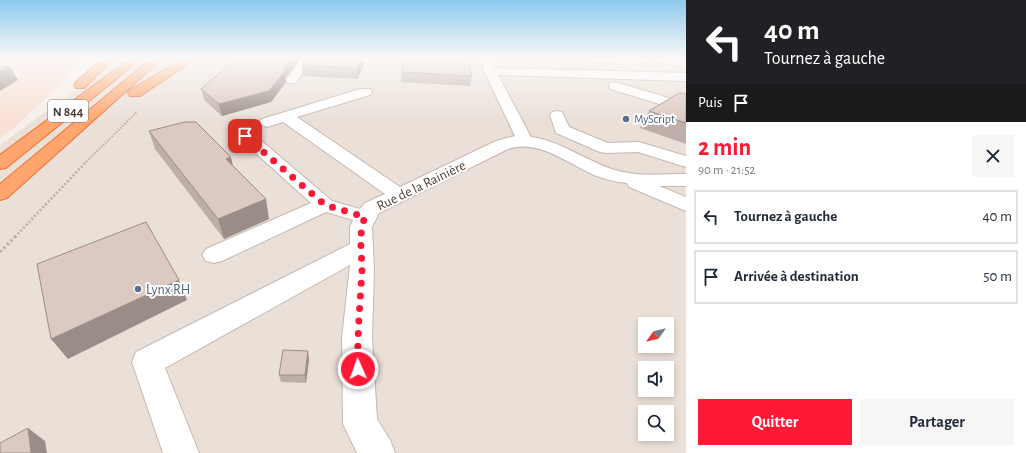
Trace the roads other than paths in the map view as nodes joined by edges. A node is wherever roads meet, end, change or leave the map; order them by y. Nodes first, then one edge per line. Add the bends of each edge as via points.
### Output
1 (85, 79) edge
2 (110, 79) edge
3 (133, 79) edge
4 (158, 79) edge
5 (494, 79) edge
6 (615, 86) dead end
7 (365, 92) dead end
8 (686, 108) edge
9 (557, 115) dead end
10 (285, 116) junction
11 (266, 122) dead end
12 (73, 131) junction
13 (245, 136) dead end
14 (525, 141) junction
15 (0, 153) edge
16 (686, 162) edge
17 (0, 164) edge
18 (624, 178) junction
19 (686, 180) edge
20 (0, 194) edge
21 (399, 195) junction
22 (325, 205) junction
23 (686, 205) edge
24 (365, 217) junction
25 (362, 248) junction
26 (214, 255) dead end
27 (181, 453) edge
28 (377, 453) edge

1 - 15 highway via 2,148
2 - 17 highway, N 844
3 - 12 highway, N 844
4 - 12 highway via 106,116
5 - 14 street
6 - 8 street
7 - 10 street
9 - 16 street via 562,130 606,148 639,147
10 - 11 street
10 - 21 street
12 - 20 highway, N 844
13 - 22 street
14 - 18 street, Rue de la Rainière via 555,150
14 - 21 street, Rue de la Rainière via 502,145
18 - 19 street, Rue de la Rainière
18 - 23 street
21 - 24 street, Rue de la Rainière via 372,208
22 - 24 street
22 - 26 street
24 - 25 street, Rue de la Rainière via 361,227
25 - 27 street via 147,362
25 - 28 street, Rue de la Rainière via 357,338 360,424

